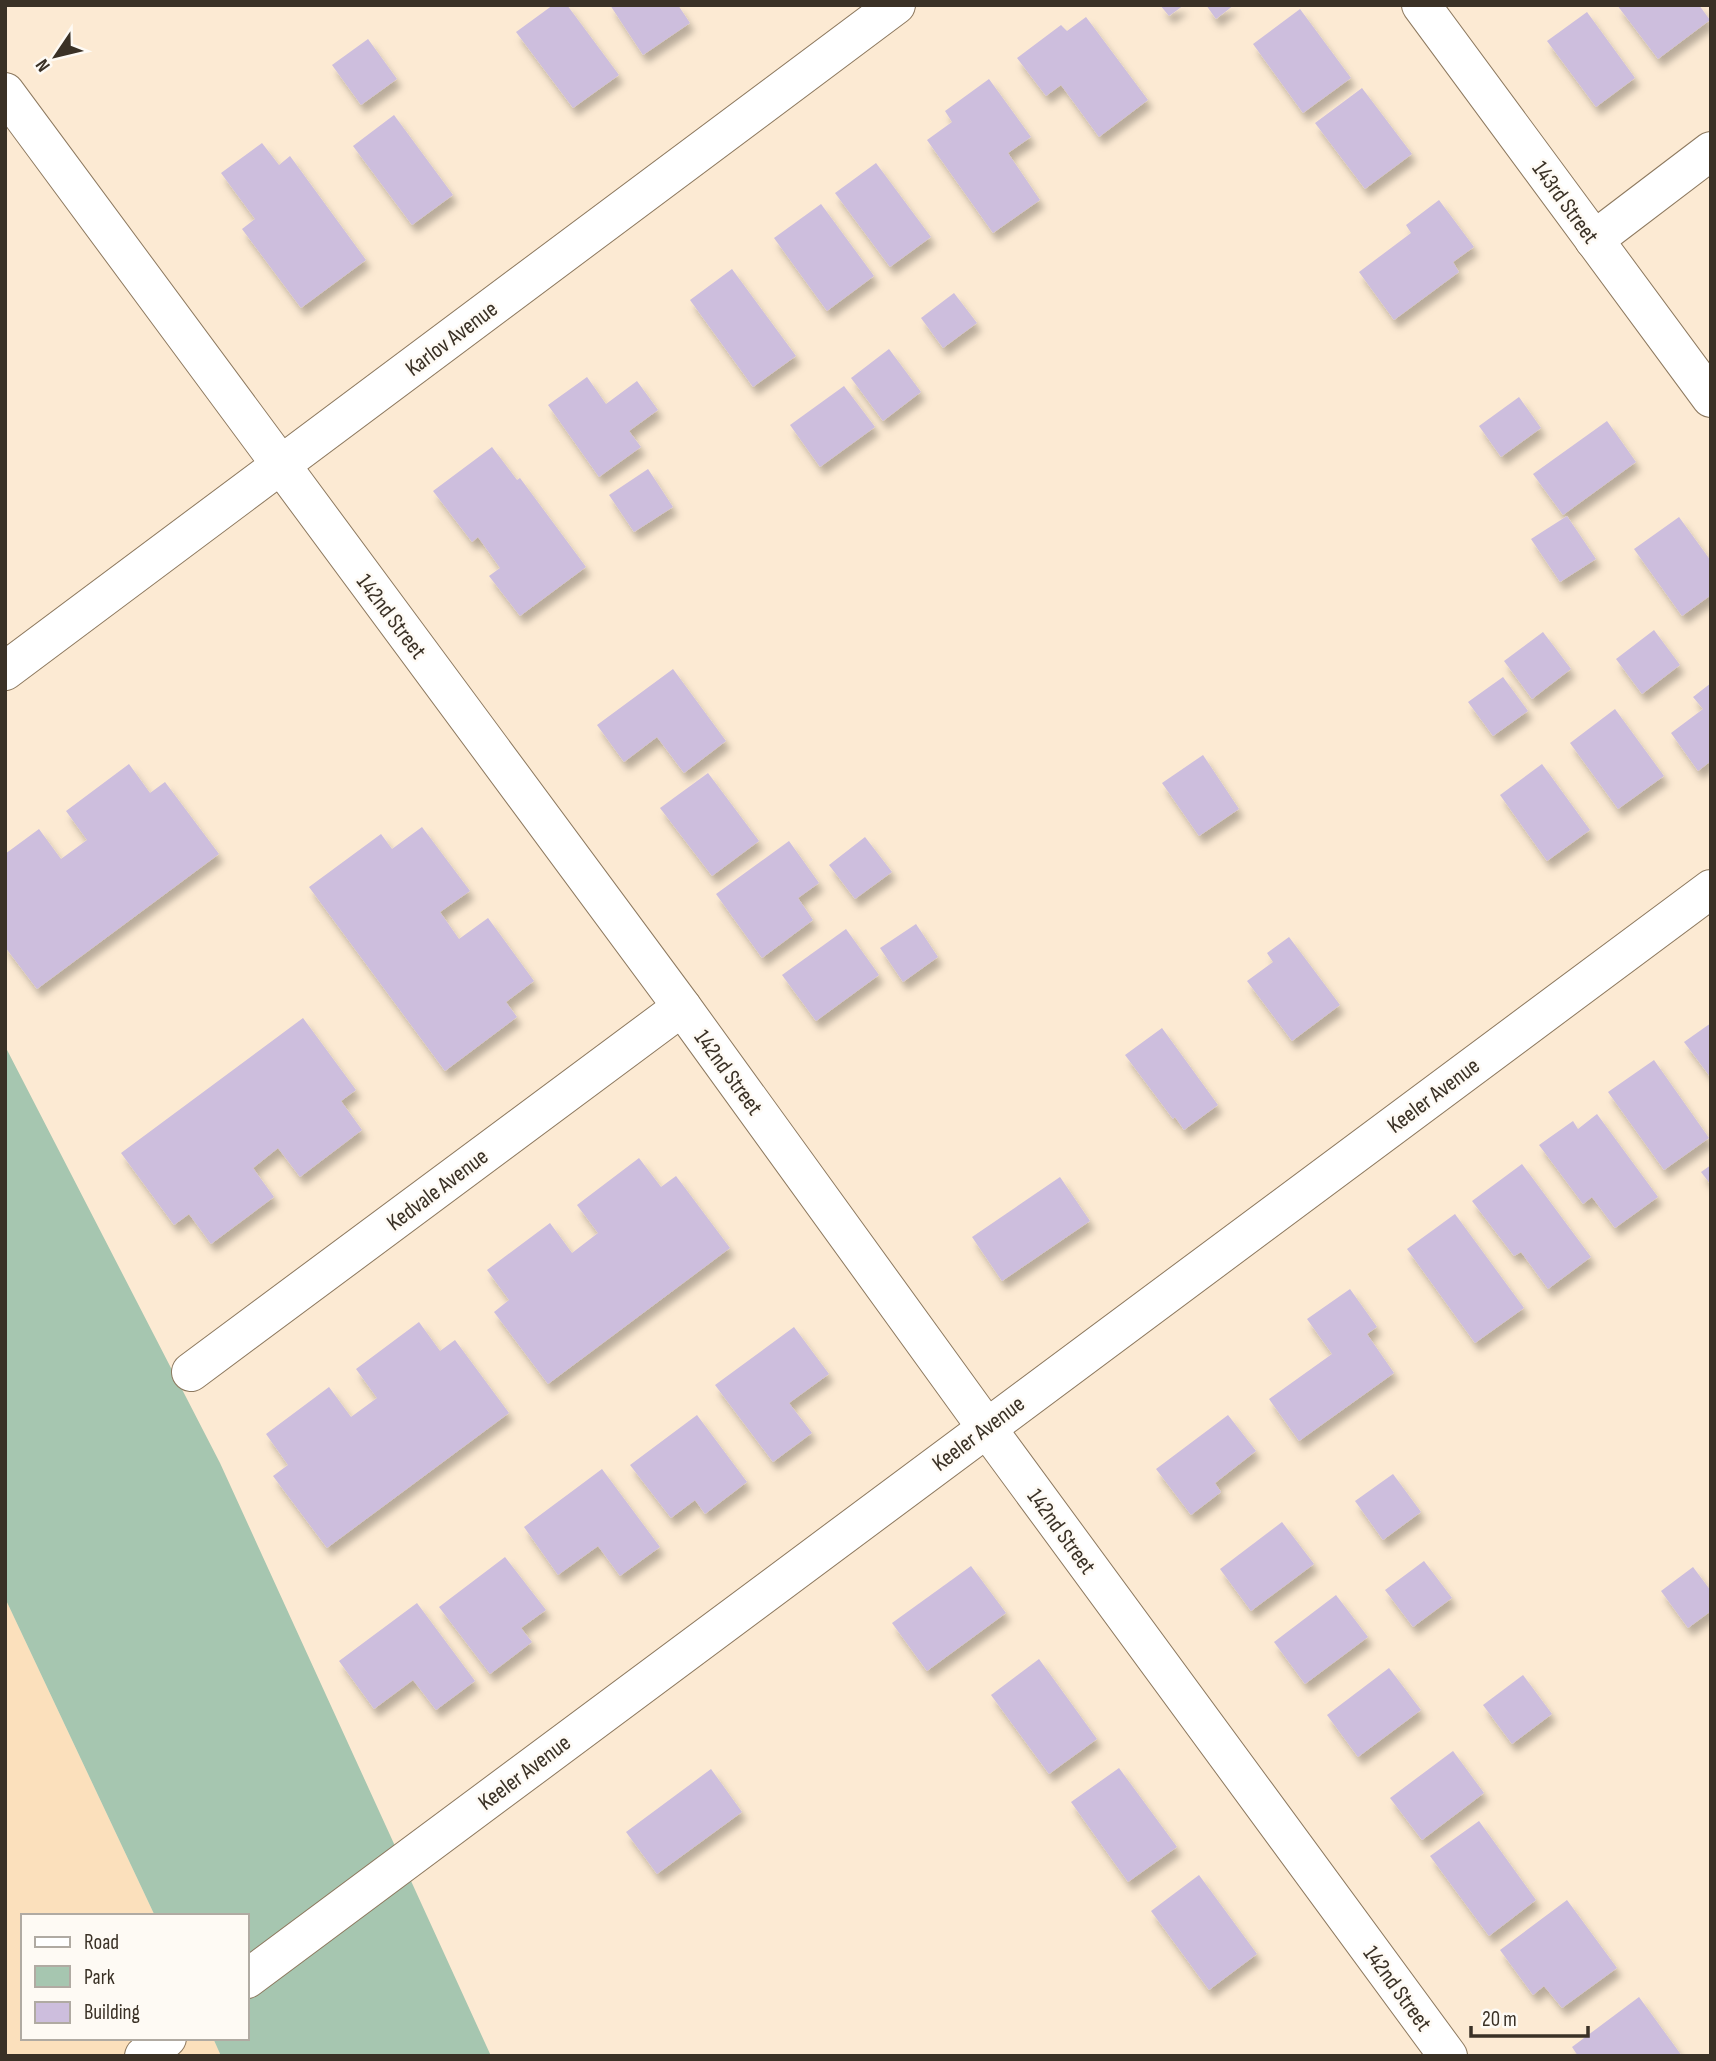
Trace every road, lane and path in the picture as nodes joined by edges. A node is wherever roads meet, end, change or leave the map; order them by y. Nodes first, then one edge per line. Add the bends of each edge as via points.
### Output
1 (896, 5) edge
2 (1421, 5) edge
3 (5, 92) edge
4 (1711, 151) edge
5 (1594, 240) junction
6 (1711, 398) edge
7 (279, 466) junction
8 (5, 671) edge
9 (1711, 889) edge
10 (682, 1007) junction
11 (191, 1371) dead end
12 (986, 1427) junction
13 (248, 1978) edge
14 (164, 2040) edge
15 (144, 2056) edge
16 (1448, 2056) edge

1 - 7 street, Karlov Avenue
2 - 5 street, 143rd Street
3 - 7 street, 142nd Street
4 - 5 street
5 - 6 street, 143rd Street
7 - 8 street, Karlov Avenue
7 - 10 street, 142nd Street
9 - 12 street, Keeler Avenue
10 - 11 street, Kedvale Avenue
10 - 12 street, 142nd Street
12 - 13 street, Keeler Avenue
12 - 16 street, 142nd Street
14 - 15 street

